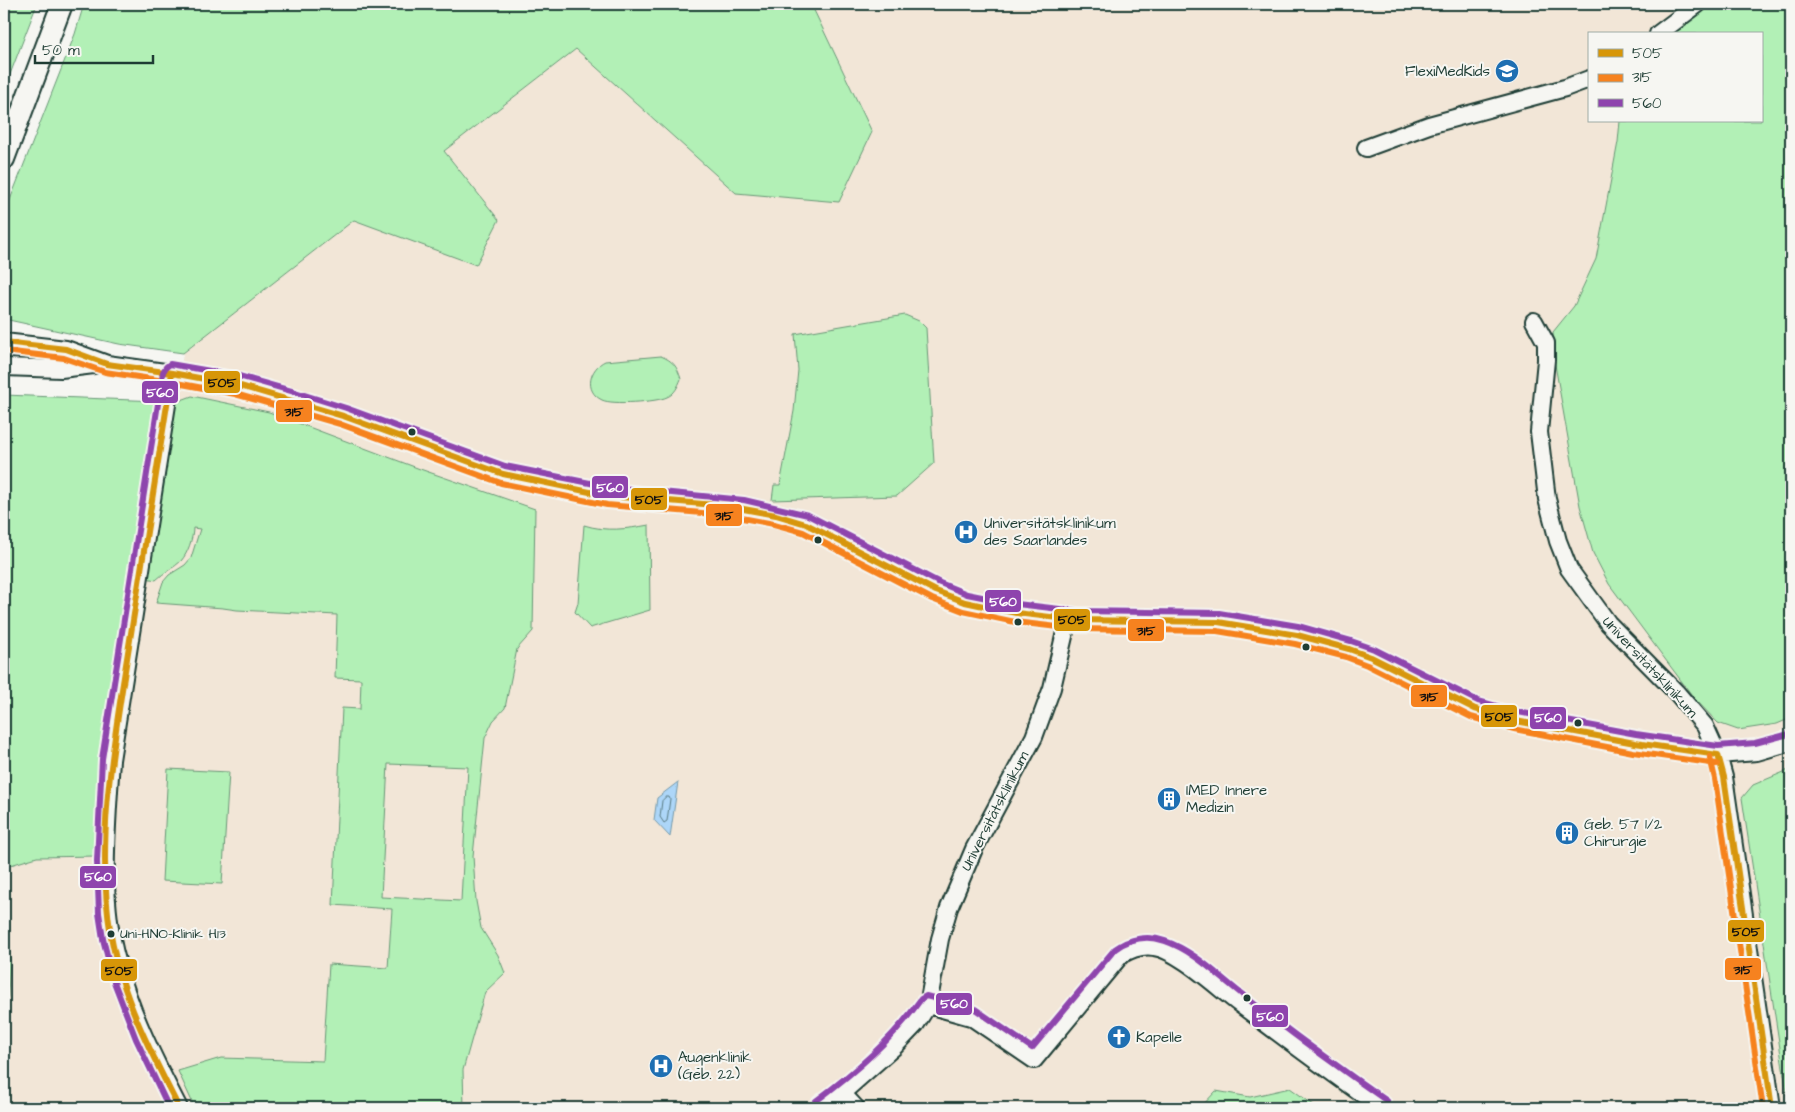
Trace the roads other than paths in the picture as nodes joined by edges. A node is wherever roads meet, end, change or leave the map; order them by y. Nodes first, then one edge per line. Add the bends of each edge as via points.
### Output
1 (62, 4) edge
2 (1698, 4) edge
3 (1661, 32) edge
4 (1588, 79) edge
5 (1366, 148) dead end
6 (4, 158) edge
7 (1534, 322) dead end
8 (4, 342) edge
9 (107, 364) junction
10 (4, 367) edge
11 (172, 372) junction
12 (1068, 619) junction
13 (1791, 742) edge
14 (1718, 755) junction
15 (928, 1005) junction
16 (842, 1093) junction
17 (179, 1108) edge
18 (821, 1108) edge
19 (856, 1108) edge
20 (1382, 1108) edge
21 (1772, 1108) edge

1 - 6 street
2 - 3 street
4 - 5 street via 1429,125
7 - 14 street, Universitätsklinikum via 1546,343 1539,432 1547,499 1569,569 1608,623 1705,726
8 - 9 street via 66,349
9 - 10 street via 61,369
9 - 11 street
11 - 12 street via 292,400 503,474 609,496 727,506 806,524 951,598 1016,614
11 - 17 street via 111,760 105,856 116,961 138,1021
12 - 14 street via 1218,622 1297,635 1371,657 1475,709 1516,721
12 - 15 street, Universitätsklinikum via 1052,688 1034,737 974,849 949,908
13 - 14 street via 1757,752
14 - 21 street, Universitätsklinikum via 1724,777
15 - 16 street, Universitätsklinikum via 916,1024 894,1047
15 - 20 street via 971,1018 1034,1060 1121,955 1133,948 1155,947 1174,955
16 - 18 street, Universitätsklinikum
16 - 19 street

